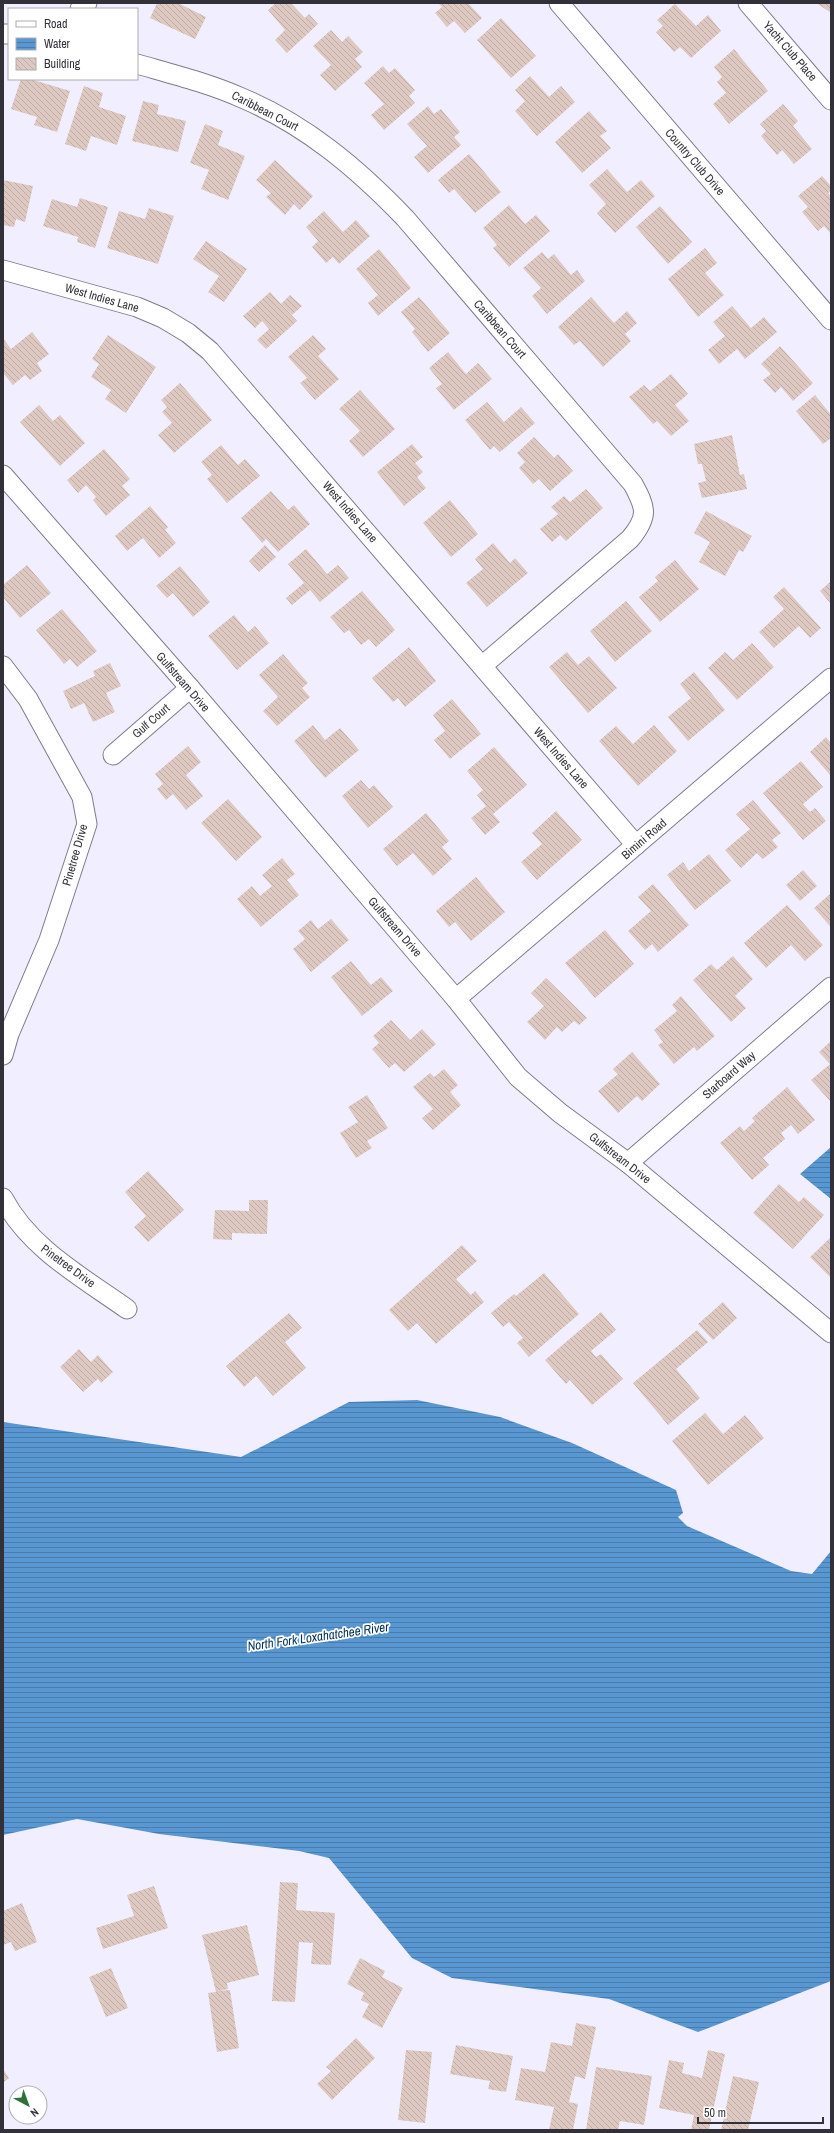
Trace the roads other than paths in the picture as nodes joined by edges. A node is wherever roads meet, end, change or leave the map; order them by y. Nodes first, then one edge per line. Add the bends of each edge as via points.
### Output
1 (559, 3) edge
2 (748, 3) edge
3 (138, 64) edge
4 (831, 100) edge
5 (3, 270) edge
6 (831, 320) edge
7 (3, 475) edge
8 (3, 666) edge
9 (482, 666) junction
10 (831, 678) edge
11 (190, 688) junction
12 (113, 754) dead end
13 (636, 845) junction
14 (831, 987) edge
15 (456, 999) junction
16 (3, 1055) edge
17 (628, 1163) junction
18 (3, 1198) edge
19 (127, 1308) dead end
20 (831, 1333) edge

1 - 6 street, Country Club Drive
2 - 4 street, Yacht Club Place
3 - 9 street, Caribbean Court via 241,97 304,131 336,153 372,184 405,218 633,484 644,505 643,518 634,534
5 - 9 street, West Indies Lane via 136,307 182,329 210,351
7 - 11 street, Gulfstream Drive
8 - 16 street, Pinetree Drive via 28,700 82,797 86,824 49,940 9,1034
9 - 13 street, West Indies Lane
10 - 13 street, Bimini Road
11 - 12 street, Gulf Court
11 - 15 street, Gulfstream Drive
13 - 15 street, Bimini Road
14 - 17 street, Starboard Way
15 - 17 street, Gulfstream Drive via 518,1077 560,1113
17 - 20 street, Gulfstream Drive
18 - 19 street, Pinetree Drive via 10,1212 39,1246

